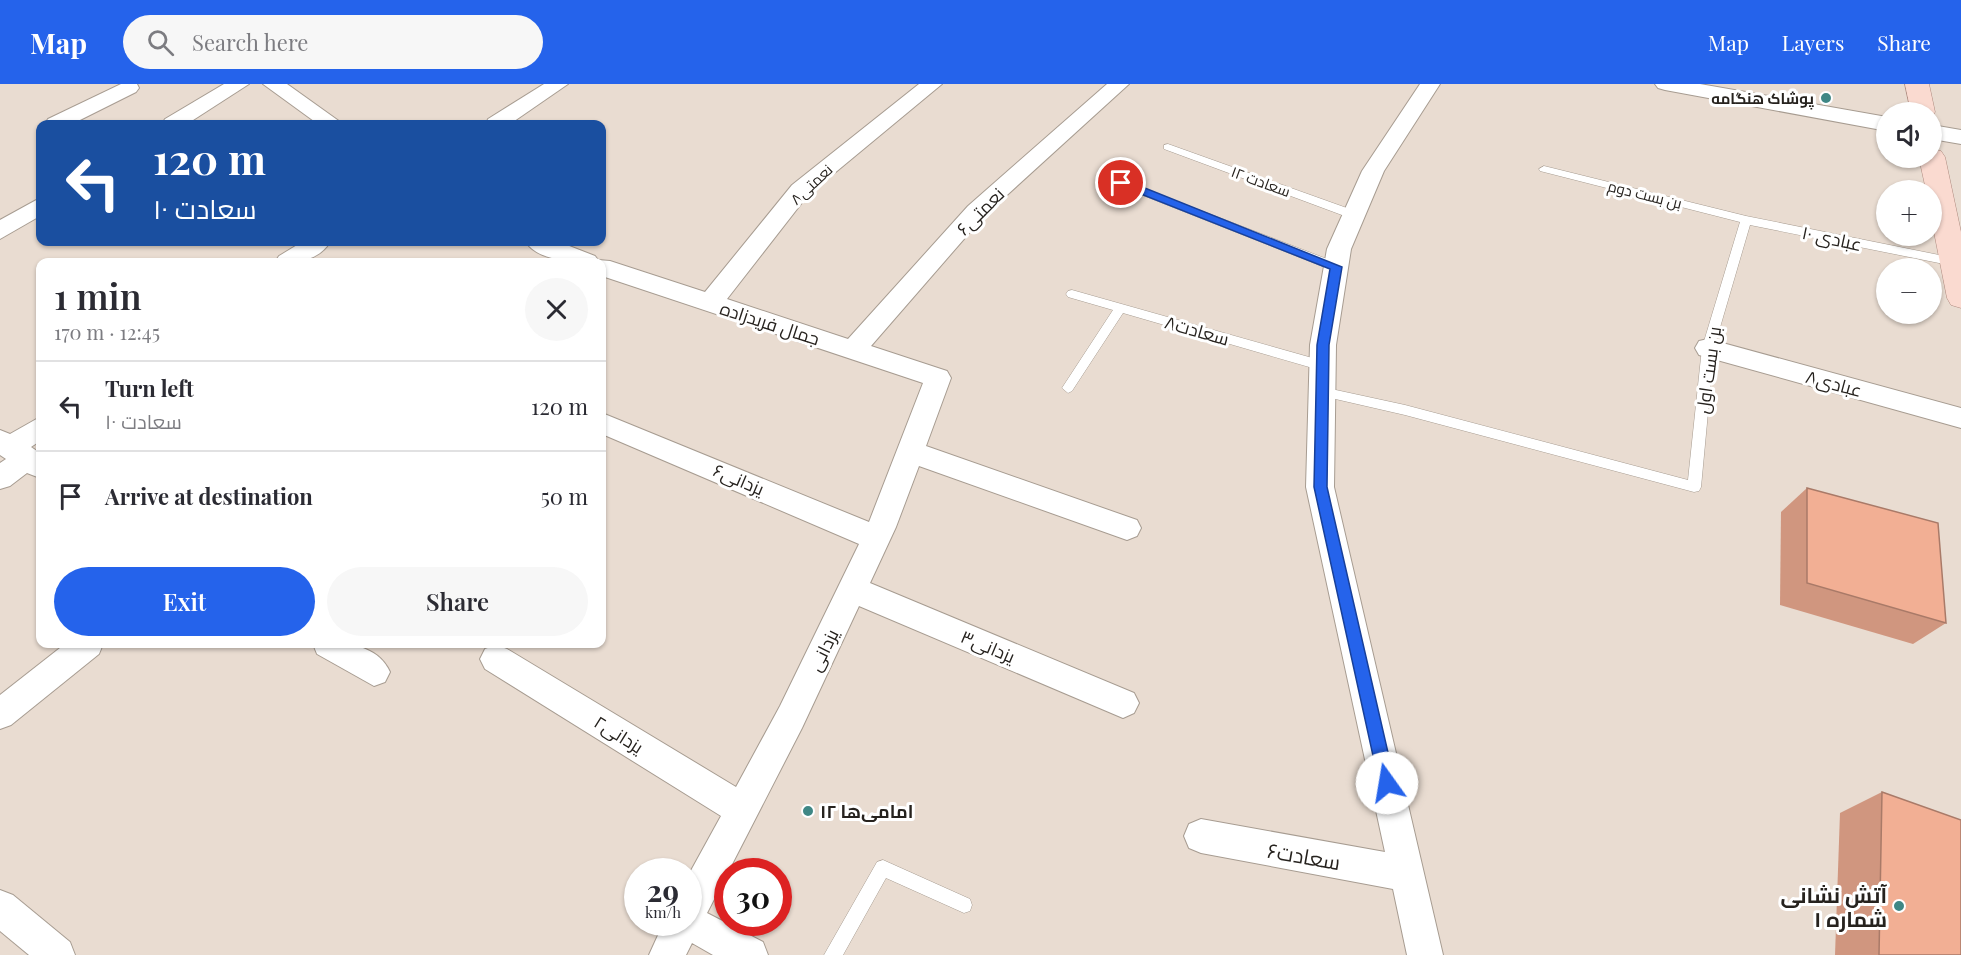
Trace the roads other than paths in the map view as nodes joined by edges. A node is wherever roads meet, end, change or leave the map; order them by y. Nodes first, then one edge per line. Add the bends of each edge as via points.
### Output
1 (238, 84) edge
2 (273, 84) edge
3 (558, 84) edge
4 (932, 84) edge
5 (1119, 84) edge
6 (1430, 84) edge
7 (1665, 84) edge
8 (1917, 84) edge
9 (129, 88) dead end
10 (1921, 102) edge
11 (64, 120) edge
12 (180, 120) edge
13 (327, 120) edge
14 (502, 120) edge
15 (1876, 122) edge
16 (1942, 134) edge
17 (1961, 137) edge
18 (1168, 147) dead end
19 (1935, 168) edge
20 (1544, 169) dead end
21 (1121, 183) dead end
22 (36, 208) edge
23 (1354, 215) junction
24 (1746, 220) junction
25 (0, 231) edge
26 (312, 246) edge
27 (545, 246) edge
28 (1955, 247) edge
29 (293, 258) edge
30 (567, 258) edge
31 (1336, 267) junction
32 (606, 268) edge
33 (1072, 294) dead end
34 (1961, 298) edge
35 (710, 303) junction
36 (1120, 308) junction
37 (1708, 348) junction
38 (854, 350) junction
39 (938, 378) joint
40 (1322, 379) junction
41 (1068, 388) dead end
42 (1961, 418) edge
43 (606, 425) edge
44 (36, 432) edge
45 (911, 452) junction
46 (19, 453) edge
47 (0, 478) edge
48 (1694, 487) joint
49 (1127, 528) dead end
50 (876, 538) junction
51 (852, 589) junction
52 (83, 648) edge
53 (335, 648) edge
54 (496, 659) dead end
55 (374, 672) dead end
56 (1124, 703) dead end
57 (0, 714) edge
58 (742, 810) junction
59 (1201, 836) dead end
60 (1407, 874) junction
61 (702, 886) edge
62 (964, 905) dead end
63 (0, 908) edge
64 (702, 929) edge
65 (676, 936) edge
66 (57, 955) edge
67 (666, 955) edge
68 (750, 955) edge
69 (833, 955) edge
70 (1425, 955) edge

1 - 12 street
2 - 13 street
3 - 14 street
4 - 35 street, نعمتی۸ via 800,190
5 - 38 street, نعمتی۶ via 976,211
6 - 23 street via 1373,171
7 - 15 street
8 - 10 main road
9 - 11 street
16 - 17 street
18 - 23 lane, سعادت ۱۲
19 - 28 main road
20 - 24 lane, بن بست دوم
21 - 31 lane
22 - 25 street
23 - 31 street via 1339,249
24 - 28 lane, عبادی ۱۰
24 - 37 lane, بن بست اول
26 - 29 street
27 - 30 street
28 - 34 main road
31 - 40 street via 1323,345
32 - 35 street, جمال فریدزاده
33 - 36 lane, سعادت۸
35 - 38 street, جمال فریدزاده
36 - 40 lane, سعادت۸
36 - 41 lane
37 - 42 street, عبادی۸
37 - 48 lane, بن بست اول
38 - 39 street, جمال فریدزاده
39 - 45 street, یزدانی
40 - 48 lane, سعادت۸ via 1405,410
40 - 60 street via 1320,487
43 - 50 street, یزدانی۶
44 - 46 street
45 - 49 street
45 - 50 street, یزدانی
46 - 47 street
50 - 51 street, یزدانی
51 - 56 street, یزدانی۳
51 - 58 street, یزدانی
52 - 57 street
53 - 55 street
54 - 58 street, یزدانی۲
58 - 61 street, یزدانی
59 - 60 street, سعادت۶
60 - 70 street
62 - 69 lane via 883,868
63 - 66 street
64 - 68 street
65 - 67 street

